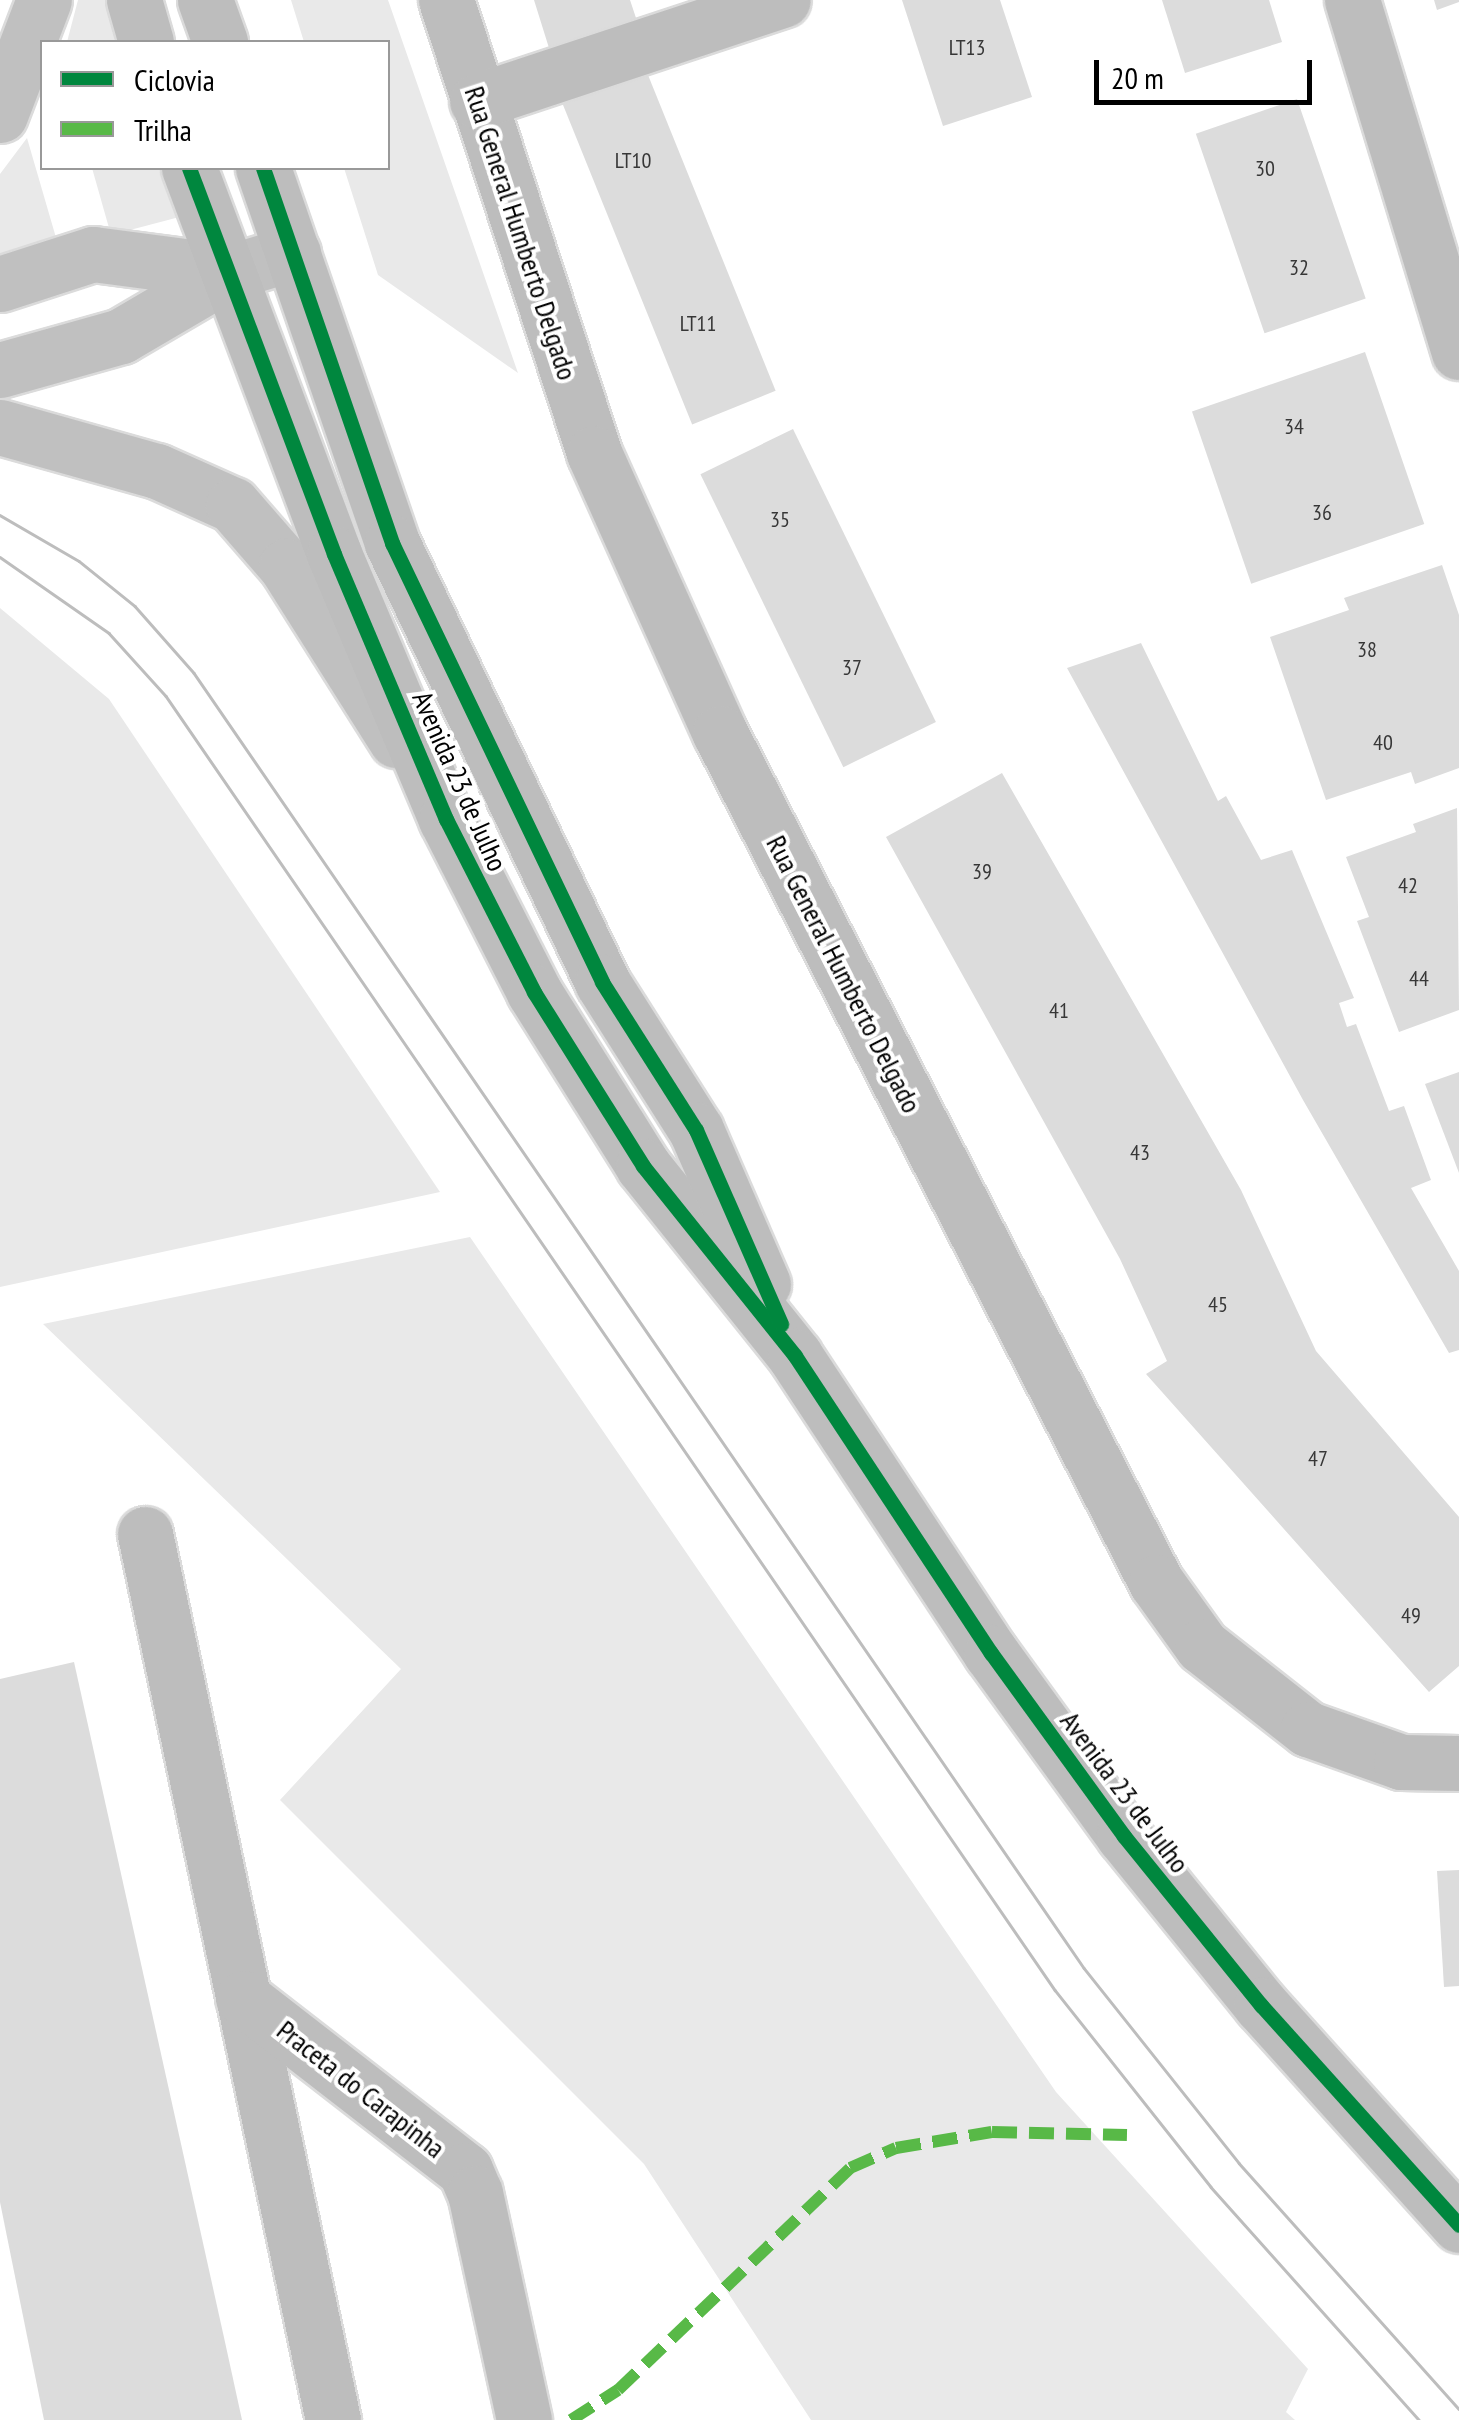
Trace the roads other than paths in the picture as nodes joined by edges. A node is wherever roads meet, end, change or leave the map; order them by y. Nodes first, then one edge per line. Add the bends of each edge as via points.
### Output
1 (44, 0) edge
2 (134, 0) edge
3 (205, 0) edge
4 (446, 0) edge
5 (783, 0) edge
6 (1352, 0) edge
7 (145, 40) edge
8 (219, 40) edge
9 (476, 101) junction
10 (0, 115) edge
11 (190, 170) edge
12 (264, 170) edge
13 (293, 252) junction
14 (230, 272) junction
15 (0, 284) edge
16 (1459, 352) edge
17 (0, 370) edge
18 (0, 427) edge
19 (446, 819) junction
20 (795, 1356) junction
21 (145, 1534) dead end
22 (1459, 1763) edge
23 (244, 1998) junction
24 (1459, 2225) edge
25 (333, 2420) edge
26 (524, 2420) edge

1 - 10 street
2 - 7 street
3 - 8 street
4 - 9 street, Rua General Humberto Delgado
5 - 9 street
6 - 16 street
9 - 22 street, Rua General Humberto Delgado via 594,453 720,732 1156,1582 1202,1646 1308,1729 1401,1762
11 - 14 street, Avenida 23 de Julho
12 - 13 street, Avenida 23 de Julho
13 - 14 street
13 - 20 street, Avenida 23 de Julho via 392,543 602,982 696,1130
14 - 15 street via 93,254
14 - 17 street via 121,336
14 - 19 street, Avenida 23 de Julho via 334,554
18 - 19 street via 157,470 233,505 286,566
19 - 20 street, Avenida 23 de Julho via 534,992 643,1166
20 - 24 street, Avenida 23 de Julho via 991,1653 1124,1836 1261,2005
21 - 23 street, Praceta do Carapinha
23 - 25 street, Praceta do Carapinha
23 - 26 street, Praceta do Carapinha via 465,2170 476,2193

